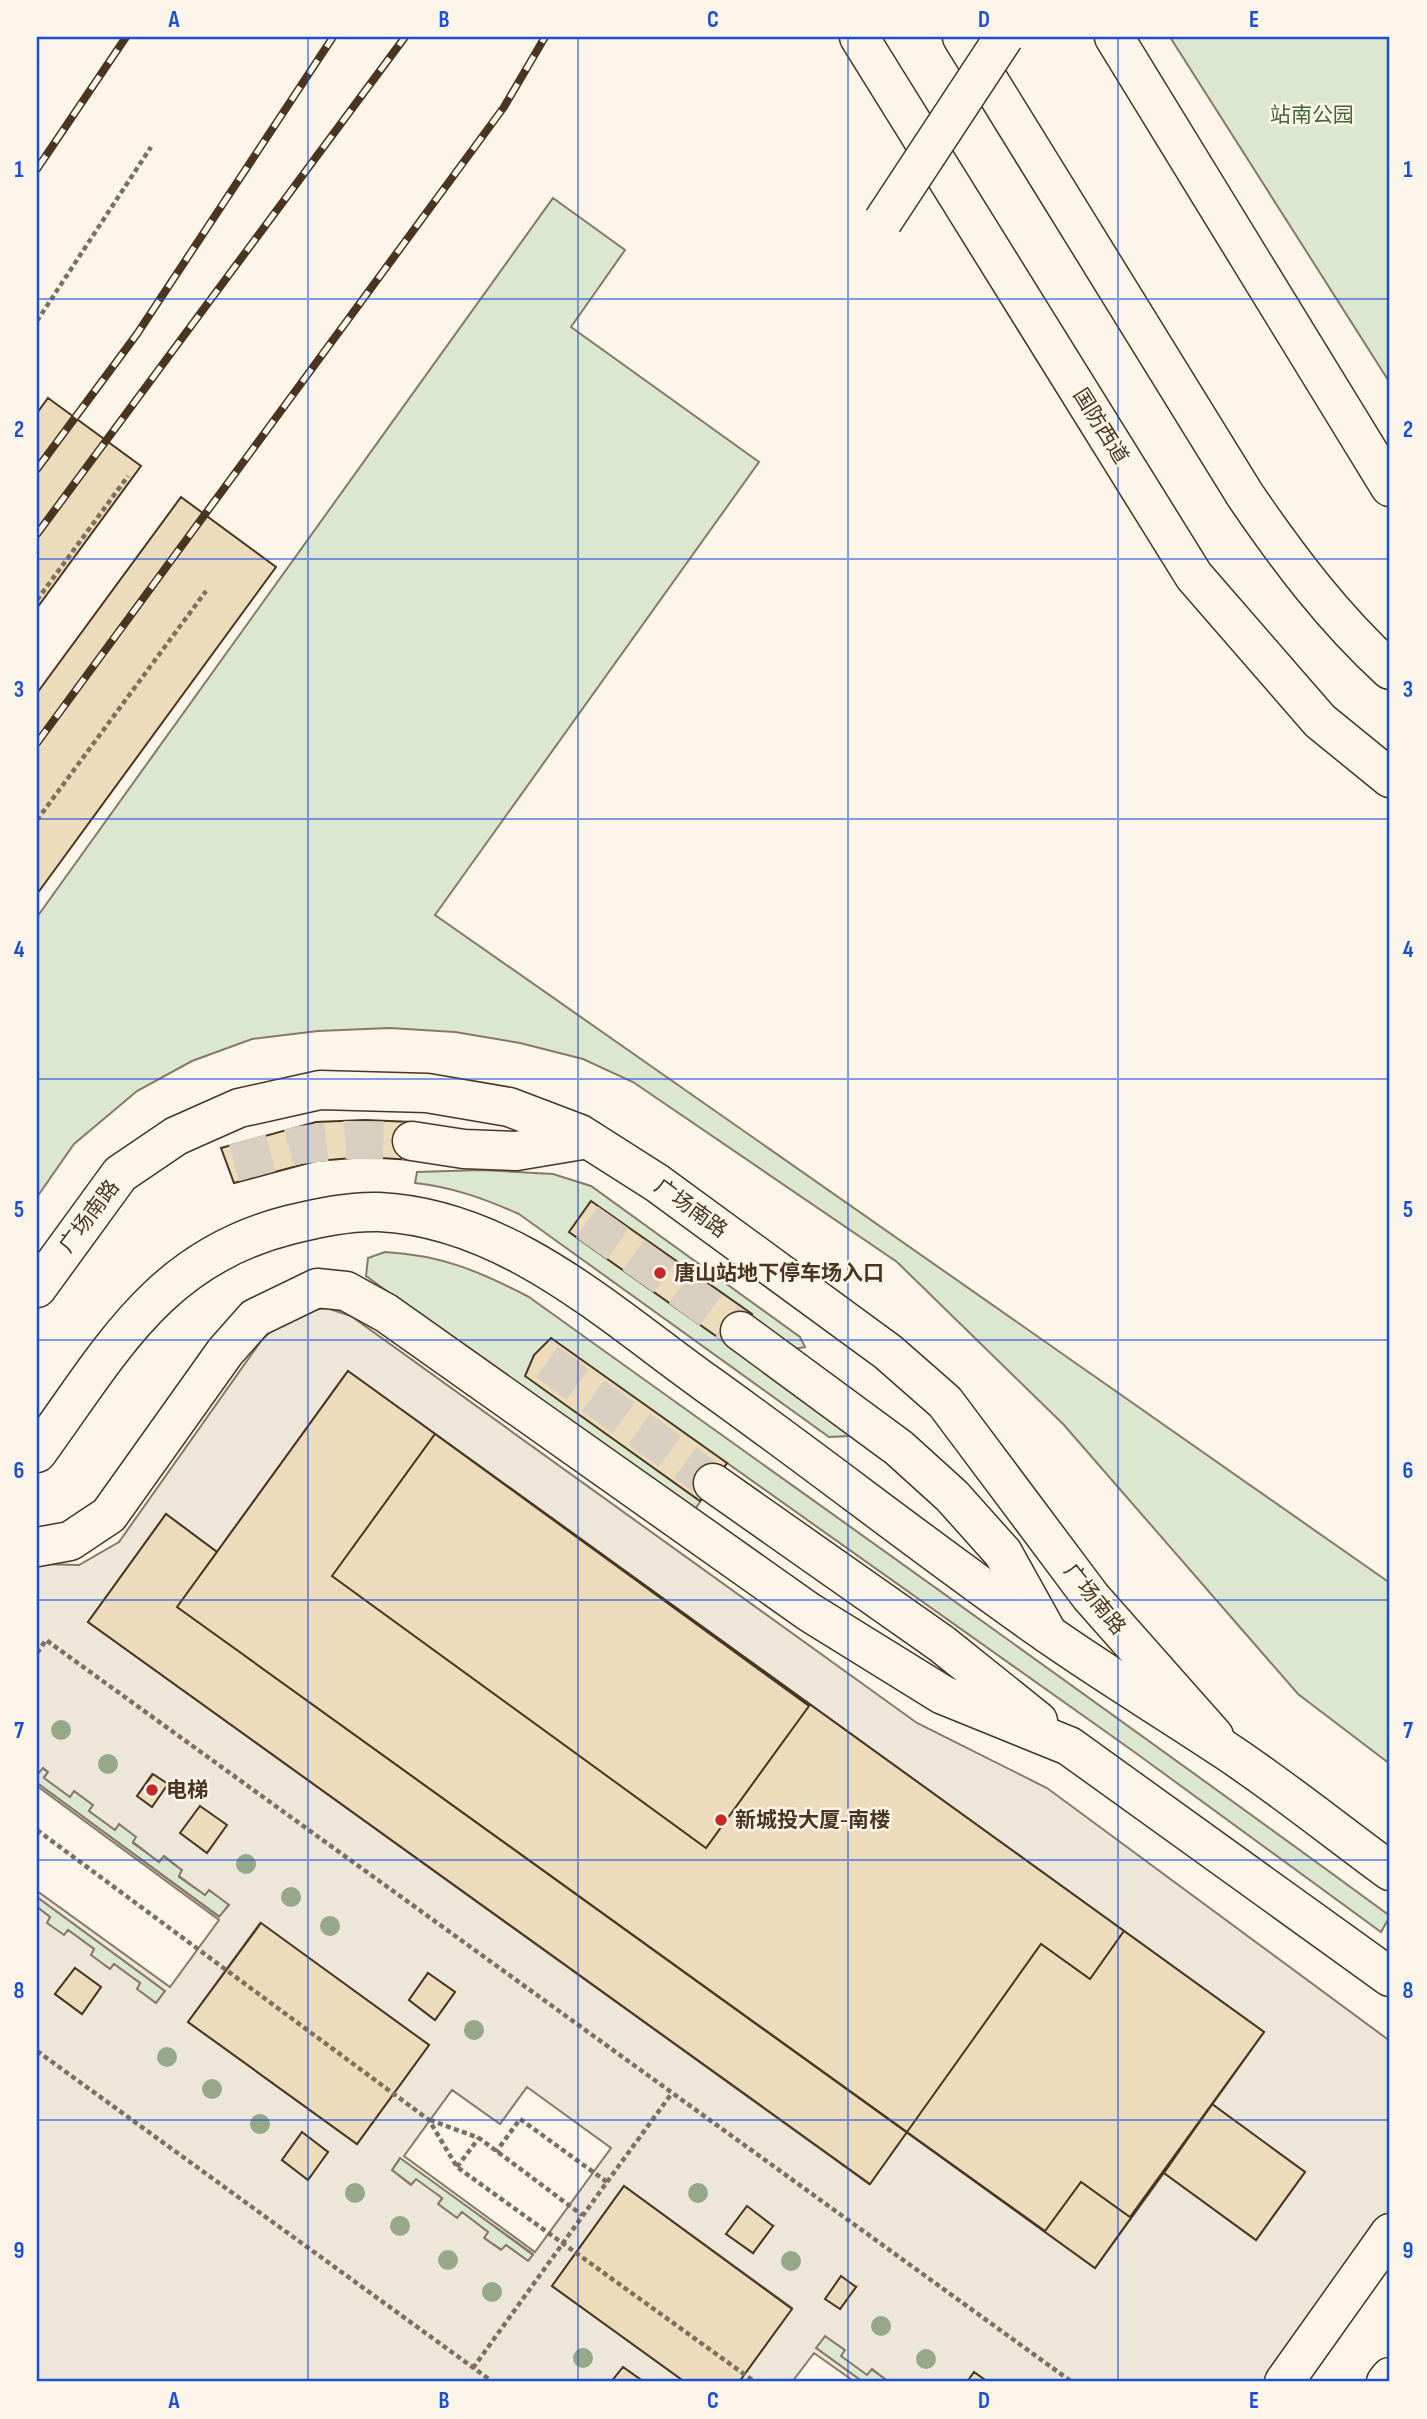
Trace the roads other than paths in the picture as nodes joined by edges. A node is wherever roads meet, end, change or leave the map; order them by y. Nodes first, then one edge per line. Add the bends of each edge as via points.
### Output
1 (859, 37) edge
2 (962, 37) edge
3 (1003, 37) edge
4 (1114, 37) edge
5 (883, 221) dead end
6 (1390, 487) edge
7 (1390, 670) edge
8 (1390, 778) edge
9 (588, 1139) junction
10 (412, 1141) tunnel mouth
11 (37, 1288) edge
12 (740, 1331) tunnel mouth
13 (37, 1453) edge
14 (713, 1482) tunnel mouth
15 (37, 1547) edge
16 (1048, 1634) junction
17 (1069, 1746) junction
18 (1227, 1751) junction
19 (1390, 1871) edge
20 (1390, 1977) edge
21 (1390, 2233) edge
22 (1390, 2377) edge
23 (1284, 2382) edge
24 (1386, 2382) edge

1 - 8 street, 国防西道 via 1194,576 1320,721
2 - 7 street via 1245,495 1294,567
3 - 5 street, bridge
4 - 6 street
9 - 10 street via 516,1151
9 - 11 street, 广场南路 via 509,1107 427,1093 320,1090 239,1108 176,1136 120,1174
9 - 18 street, 广场南路 via 657,1183 888,1352 945,1402 1091,1597
12 - 16 street via 899,1448 951,1496 1003,1553
13 - 16 street via 136,1318 174,1280 214,1254 268,1230 323,1216 377,1212 433,1219 496,1241 566,1283
14 - 17 street via 942,1644
15 - 17 street via 70,1541 109,1515 225,1352 255,1318 317,1288 346,1291 386,1313 809,1612 943,1695
16 - 18 street
17 - 20 street
18 - 19 street, 广场南路
21 - 23 street
22 - 24 street

